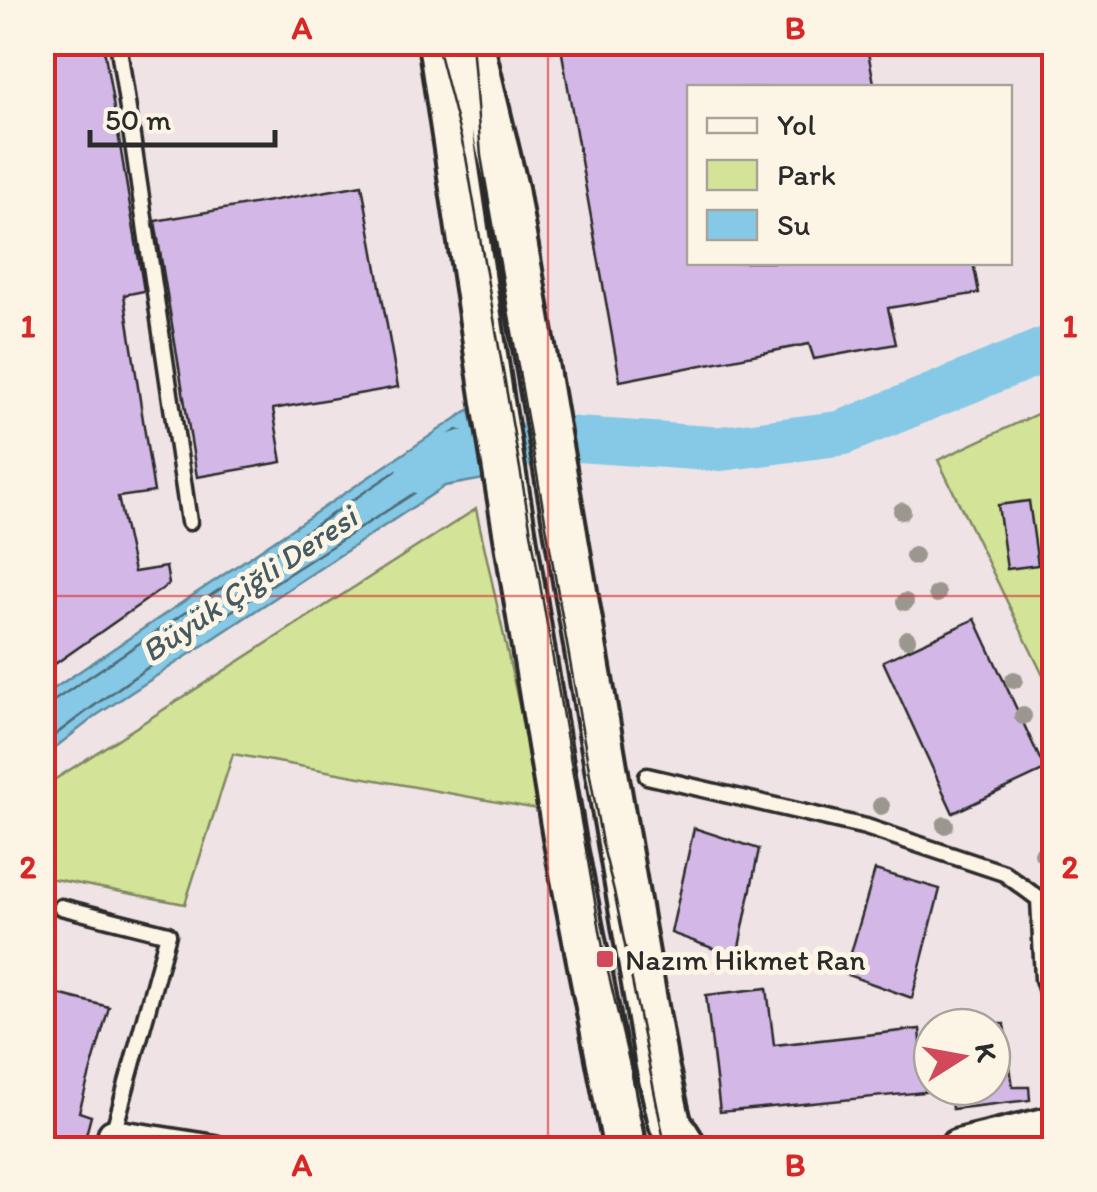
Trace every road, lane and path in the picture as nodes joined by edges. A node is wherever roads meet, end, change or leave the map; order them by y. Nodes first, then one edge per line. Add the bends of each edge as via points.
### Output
1 (118, 42) edge
2 (439, 42) edge
3 (472, 42) edge
4 (189, 522) dead end
5 (646, 776) dead end
6 (1047, 900) edge
7 (61, 908) dead end
8 (1054, 1014) edge
9 (1054, 1127) edge
10 (112, 1142) edge
11 (214, 1150) edge
12 (625, 1150) edge
13 (687, 1150) edge
14 (960, 1150) edge

1 - 4 lane
2 - 12 street via 564,838
3 - 13 street via 507,189 657,1065 670,1123
5 - 6 lane via 866,827 1004,873
6 - 8 lane via 1042,979
7 - 10 lane via 168,934
9 - 14 street
10 - 11 street

